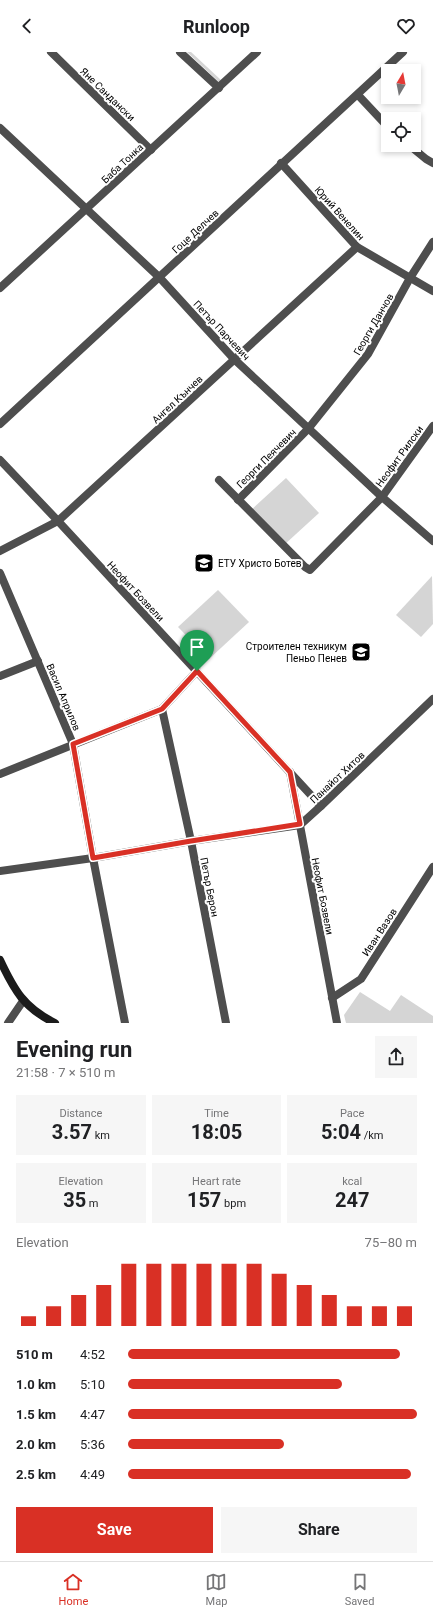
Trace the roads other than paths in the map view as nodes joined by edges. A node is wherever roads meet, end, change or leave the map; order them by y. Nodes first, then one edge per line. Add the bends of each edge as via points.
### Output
1 (50, 52) edge
2 (180, 52) edge
3 (257, 52) edge
4 (403, 52) edge
5 (219, 88) junction
6 (358, 94) junction
7 (381, 119) edge
8 (0, 128) edge
9 (151, 150) junction
10 (418, 152) edge
11 (282, 163) junction
12 (433, 163) edge
13 (86, 210) junction
14 (433, 242) edge
15 (357, 247) junction
16 (160, 278) junction
17 (410, 278) junction
18 (0, 288) edge
19 (433, 290) edge
20 (234, 359) junction
21 (0, 424) edge
22 (433, 426) edge
23 (308, 430) junction
24 (0, 460) edge
25 (220, 480) dead end
26 (382, 497) junction
27 (238, 500) junction
28 (58, 521) junction
29 (433, 541) edge
30 (0, 551) edge
31 (0, 573) edge
32 (38, 661) junction
33 (197, 671) junction
34 (0, 676) edge
35 (433, 699) edge
36 (162, 709) junction
37 (73, 744) junction
38 (290, 772) junction
39 (0, 774) edge
40 (321, 806) junction
41 (300, 824) junction
42 (191, 841) junction
43 (93, 858) junction
44 (432, 869) edge
45 (0, 871) edge
46 (0, 960) edge
47 (332, 998) junction
48 (23, 1001) junction
49 (8, 1023) edge
50 (55, 1023) edge
51 (124, 1023) edge
52 (226, 1023) edge
53 (337, 1023) edge

1 - 9 street, Яне Сандански
2 - 5 street
3 - 5 street, Баба Тонка
4 - 6 street, Гоце Делчев
5 - 9 street, Баба Тонка
6 - 7 street
6 - 11 street, Гоце Делчев
8 - 13 street, Петър Парчевич
9 - 13 street, Баба Тонка
10 - 12 street
11 - 15 street, Юрий Венелин
11 - 16 street, Гоце Делчев
13 - 16 street, Петър Парчевич
13 - 18 street, Баба Тонка
14 - 17 street, Георги Данчов
15 - 17 street, Юрий Венелин
15 - 20 street, Ангел Кънчев
16 - 20 street, Петър Парчевич
16 - 21 street, Гоце Делчев
17 - 19 street, Юрий Венелин
17 - 23 street, Георги Данчов via 368,354
20 - 23 street, Петър Парчевич
20 - 28 street, Ангел Кънчев
22 - 26 street, Неофит Рилски
23 - 26 street, Петър Парчевич
23 - 27 street, Георги Пеячевич
24 - 28 street, Неофит Бозвели
25 - 27 street, Георги Пеячевич
26 - 27 street, Георги Пеячевич via 310,570
26 - 29 street, Петър Парчевич
28 - 30 street, Ангел Кънчев
28 - 33 street, Неофит Бозвели
31 - 32 street, Васил Априлов
32 - 34 street
32 - 37 street, Васил Априлов
33 - 36 street
33 - 38 street, Неофит Бозвели
35 - 40 street, Панайот Хитов
36 - 37 street
36 - 42 street, Петър Берон
37 - 39 street
37 - 43 street, Васил Априлов
38 - 40 street, Неофит Бозвели
38 - 41 street, Неофит Бозвели
40 - 41 street, Панайот Хитов
41 - 42 street
41 - 47 street, Неофит Бозвели
42 - 43 street
42 - 52 street, Петър Берон
43 - 45 street
43 - 51 street, Васил Априлов
44 - 47 street, Иван Вазов via 361,979
46 - 48 main road
47 - 53 street, Неофит Бозвели
48 - 49 street
48 - 50 main road via 44,1018

